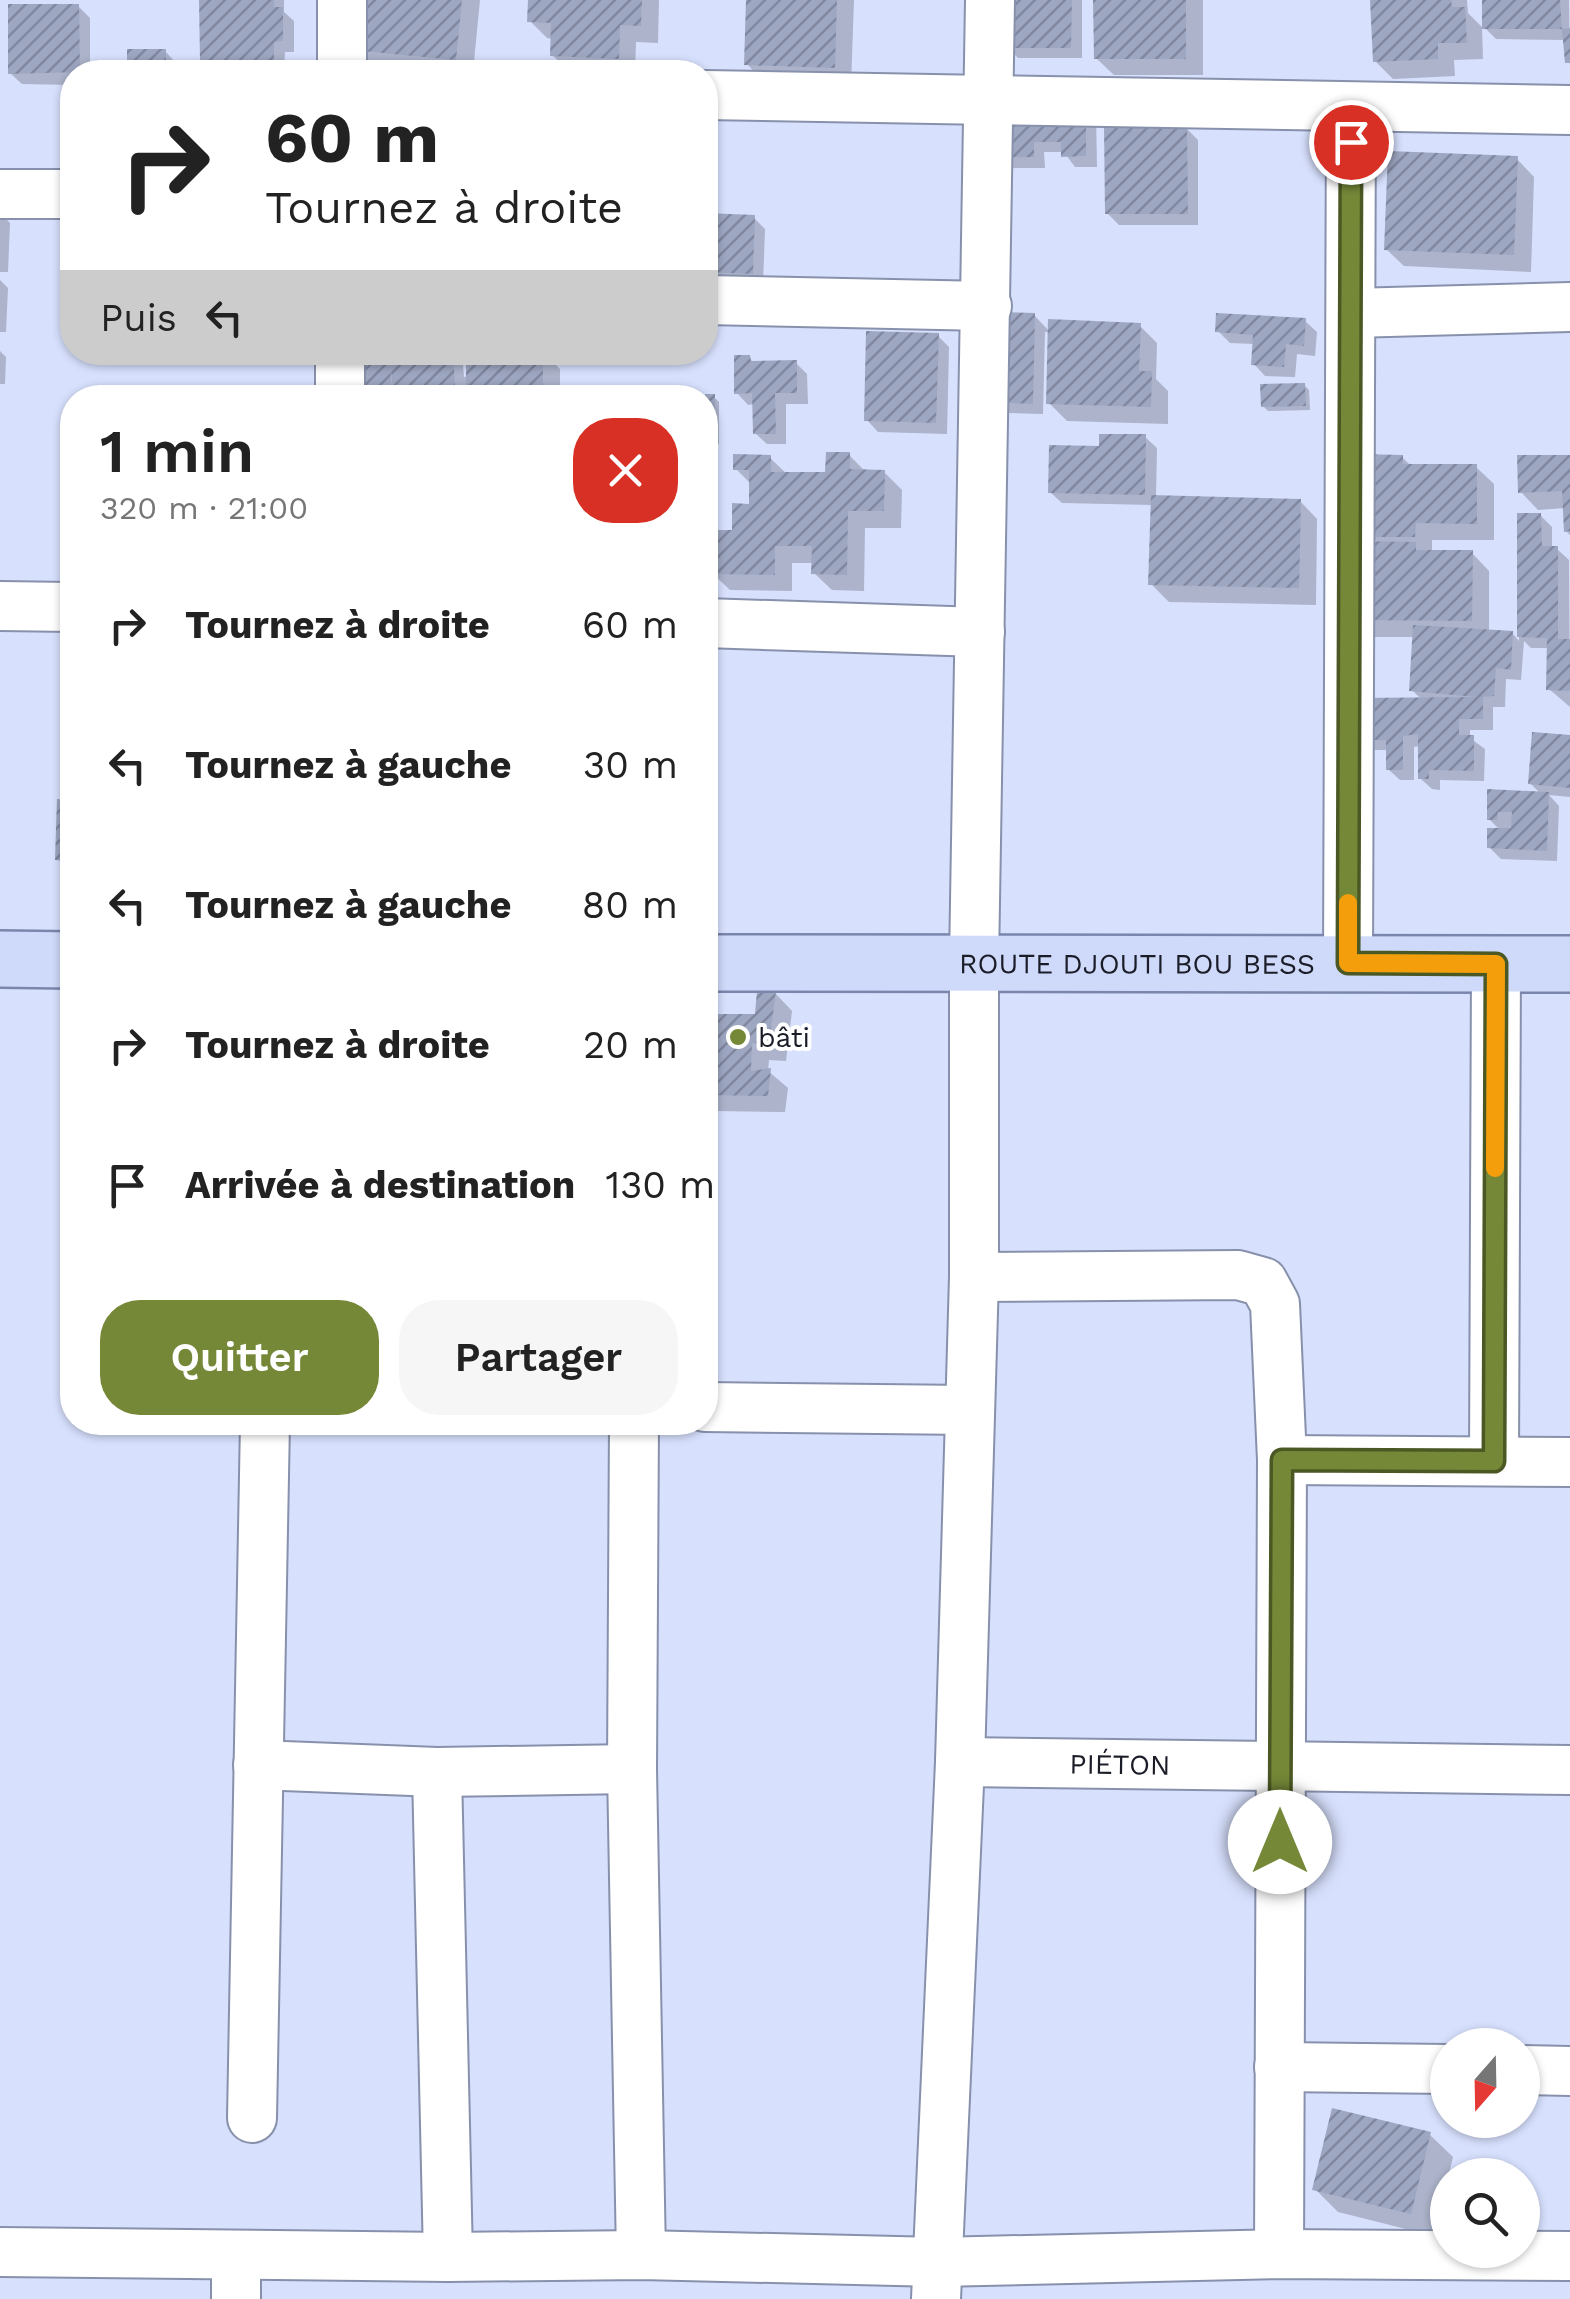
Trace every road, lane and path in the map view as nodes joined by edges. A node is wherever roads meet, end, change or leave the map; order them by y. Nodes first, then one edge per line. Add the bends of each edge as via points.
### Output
1 (342, 0) edge
2 (990, 0) edge
3 (342, 60) edge
4 (718, 95) edge
5 (991, 100) junction
6 (1351, 107) junction
7 (1570, 110) edge
8 (0, 194) edge
9 (60, 194) edge
10 (718, 300) edge
11 (987, 306) junction
12 (1570, 307) edge
13 (1352, 314) junction
14 (0, 606) edge
15 (60, 607) edge
16 (718, 623) edge
17 (980, 632) junction
18 (0, 959) edge
19 (60, 960) edge
20 (974, 962) junction
21 (718, 963) edge
22 (1348, 963) junction
23 (1496, 964) junction
24 (1570, 964) edge
25 (974, 1277) junction
26 (718, 1407) edge
27 (970, 1410) junction
28 (265, 1435) edge
29 (634, 1435) edge
30 (1282, 1460) junction
31 (1494, 1461) junction
32 (1570, 1462) edge
33 (960, 1762) junction
34 (258, 1765) junction
35 (1281, 1767) junction
36 (632, 1769) junction
37 (1570, 1770) edge
38 (437, 1772) junction
39 (1279, 2067) junction
40 (1430, 2070) edge
41 (1540, 2070) edge
42 (1570, 2071) edge
43 (252, 2118) dead end
44 (0, 2252) edge
45 (1279, 2254) junction
46 (641, 2256) junction
47 (1570, 2256) edge
48 (448, 2257) junction
49 (236, 2277) edge
50 (937, 2280) edge

1 - 3 street
2 - 5 street
4 - 5 street
5 - 6 street
5 - 11 street
6 - 7 street
6 - 13 street
8 - 9 street
10 - 11 street
11 - 17 street
12 - 13 street
13 - 22 street
14 - 15 street
16 - 17 street
17 - 20 street
18 - 19 main road
20 - 21 main road, ROUTE DJOUTI BOU BESS
20 - 22 main road, ROUTE DJOUTI BOU BESS
20 - 25 street
22 - 23 main road, ROUTE DJOUTI BOU BESS
23 - 24 main road, ROUTE DJOUTI BOU BESS
23 - 31 street
25 - 27 street
25 - 30 street via 1238,1275 1263,1282 1275,1304
26 - 27 street
27 - 33 street
28 - 34 street
29 - 36 street
30 - 31 street
30 - 35 street
31 - 32 street
33 - 35 street, PIÉTON
33 - 50 street
34 - 38 street
34 - 43 street
35 - 37 street, PIÉTON
35 - 39 street
36 - 38 street
36 - 46 street
38 - 48 street
39 - 40 street
39 - 45 street
41 - 42 street
44 - 49 street
45 - 47 street
45 - 50 street
46 - 48 street
46 - 50 street
48 - 49 street

